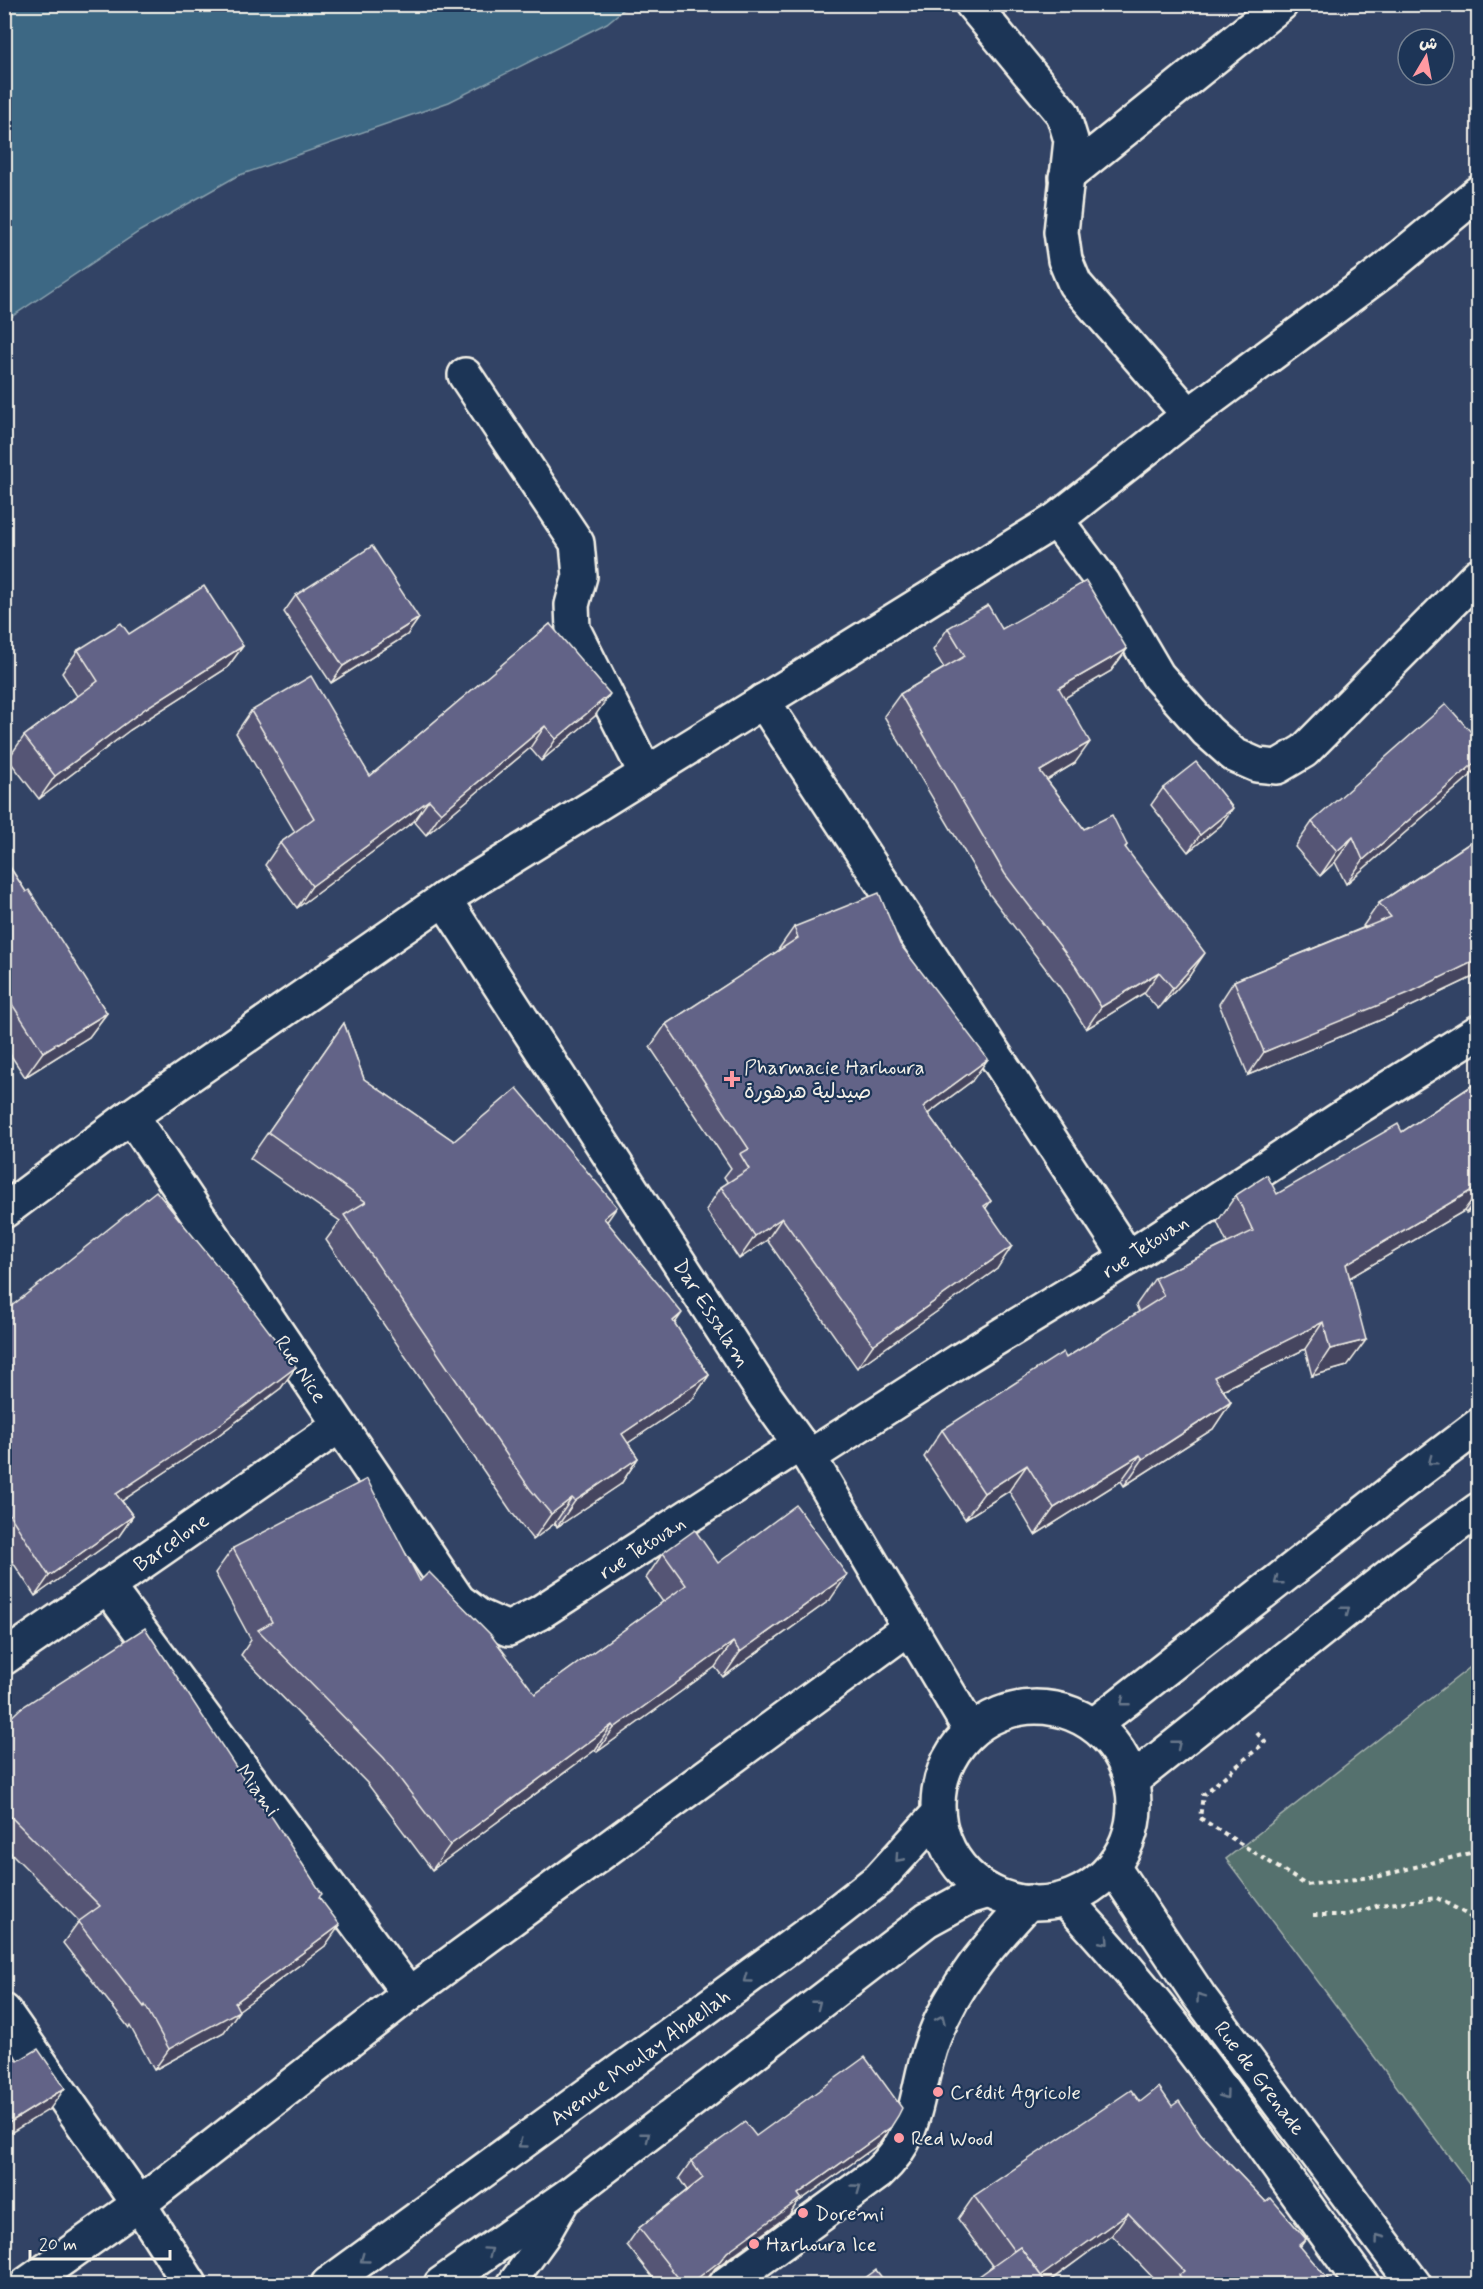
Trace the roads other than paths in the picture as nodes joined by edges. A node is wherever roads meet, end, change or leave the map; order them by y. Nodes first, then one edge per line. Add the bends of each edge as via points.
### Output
1 (972, 4) edge
2 (1281, 4) edge
3 (1066, 177) junction
4 (1479, 193) edge
5 (465, 375) dead end
6 (1189, 416) junction
7 (1056, 520) junction
8 (1479, 575) edge
9 (763, 701) junction
10 (646, 774) junction
11 (444, 899) junction
12 (1479, 1032) edge
13 (131, 1116) junction
14 (4, 1211) edge
15 (1128, 1258) junction
16 (339, 1426) junction
17 (1479, 1426) edge
18 (804, 1450) junction
19 (1479, 1510) edge
20 (107, 1586) junction
21 (478, 1616) joint
22 (910, 1627) junction
23 (4, 1658) edge
24 (1094, 1725) junction
25 (971, 1731) junction
26 (1131, 1781) junction
27 (938, 1814) junction
28 (1113, 1867) junction
29 (989, 1891) junction
30 (1065, 1899) junction
31 (1029, 1902) junction
32 (409, 1994) junction
33 (4, 2011) edge
34 (570, 2194) junction
35 (139, 2204) junction
36 (27, 2284) edge
37 (190, 2284) edge
38 (328, 2284) edge
39 (441, 2284) edge
40 (511, 2284) edge
41 (726, 2284) edge
42 (1362, 2284) edge
43 (1414, 2284) edge

1 - 3 street via 1063,114 1071,140
2 - 3 street
3 - 6 street via 1062,232 1065,260 1075,284
4 - 6 street via 1385,270
5 - 10 street via 577,543 580,576 572,605 573,629
6 - 7 street
7 - 8 street via 1104,584 1158,676 1227,749 1257,765 1277,767 1304,751
7 - 9 street
9 - 10 street
9 - 15 street
10 - 11 street
11 - 13 street
11 - 18 street, Dar Essalam
12 - 15 street, rue Tetouan
13 - 14 street
13 - 16 street, Rue Nice
15 - 18 street, rue Tetouan
16 - 20 street, Barcelone
16 - 21 street, Rue Nice via 458,1600
17 -> 24 street
18 - 21 street, rue Tetouan via 508,1629
18 - 22 street, Dar Essalam
26 -> 19 street via 1408,1561
20 - 23 street, Barcelone
20 - 32 street, Miami
22 - 25 street, Dar Essalam
22 - 32 street
24 - 25 street via 1064,1711 1032,1706 999,1714
24 - 26 street via 1118,1750
25 - 27 street via 951,1754 940,1783
26 - 28 street via 1134,1812 1127,1842
27 - 29 street via 946,1845 964,1871
27 -> 38 street, Avenue Moulay Abdellah via 879,1879 825,1922
28 - 30 street via 1091,1886
43 -> 28 street, Rue de Grenade via 1199,1995
29 - 31 street
34 -> 29 street via 927,1920 969,1897
30 - 31 street
30 -> 42 street, Rue de Grenade via 1109,1945 1169,2019
41 -> 31 street via 878,2173 898,2152 910,2129 932,2040 945,2010 989,1944
32 - 35 street
33 - 35 street
39 -> 34 street
34 - 40 lane
35 - 36 street
35 - 37 street

